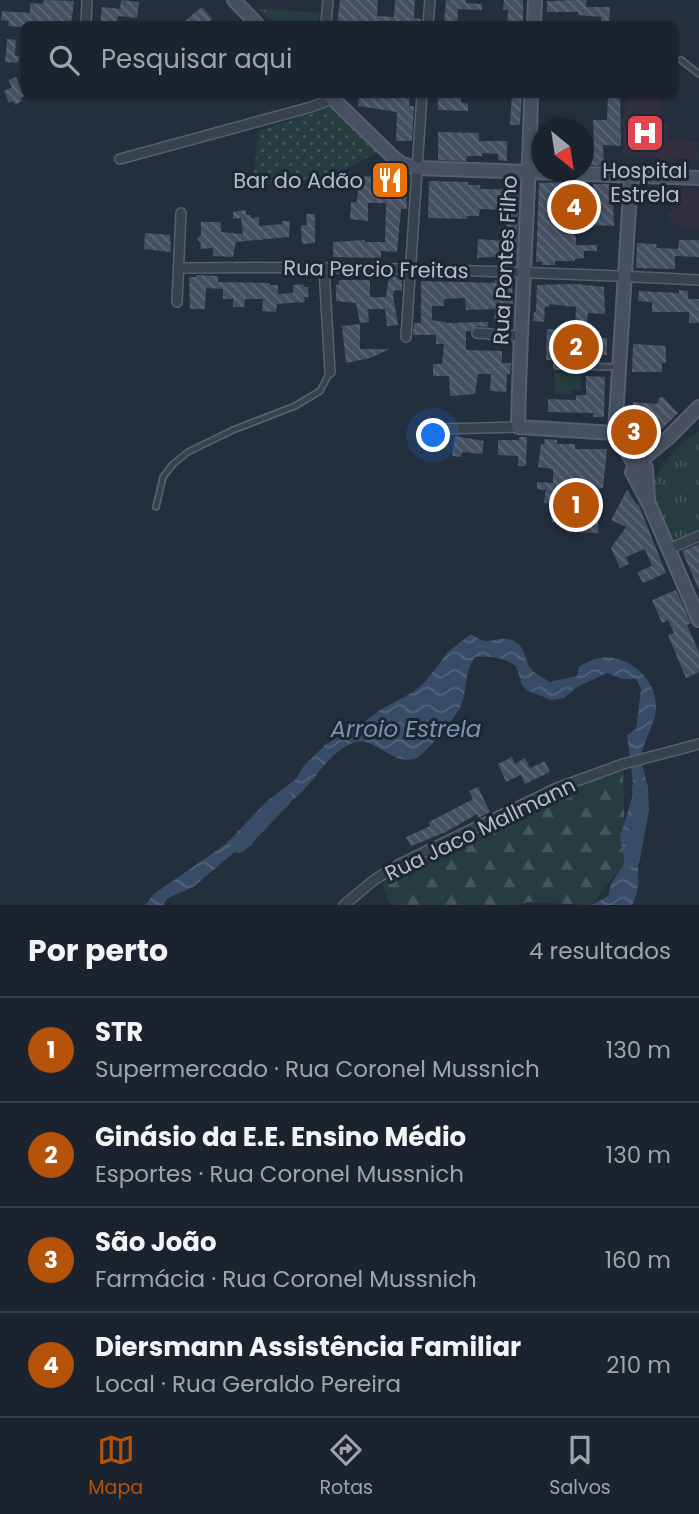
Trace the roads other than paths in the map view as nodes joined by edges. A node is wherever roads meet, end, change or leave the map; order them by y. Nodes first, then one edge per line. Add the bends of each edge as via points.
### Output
1 (88, 0) edge
2 (234, 0) edge
3 (328, 0) edge
4 (430, 0) edge
5 (535, 0) edge
6 (86, 21) edge
7 (254, 21) edge
8 (326, 21) edge
9 (428, 21) edge
10 (534, 21) edge
11 (681, 60) dead end
12 (699, 74) edge
13 (328, 98) edge
14 (331, 98) edge
15 (422, 98) edge
16 (531, 98) edge
17 (120, 159) dead end
18 (416, 168) junction
19 (530, 173) junction
20 (631, 177) junction
21 (699, 178) edge
22 (181, 213) dead end
23 (179, 268) junction
24 (324, 268) junction
25 (410, 269) junction
26 (524, 271) junction
27 (624, 276) junction
28 (699, 280) edge
29 (177, 302) dead end
30 (477, 333) dead end
31 (519, 336) junction
32 (406, 337) dead end
33 (557, 366) dead end
34 (618, 367) junction
35 (330, 372) joint
36 (699, 407) edge
37 (517, 427) junction
38 (440, 429) dead end
39 (615, 433) junction
40 (670, 437) junction
41 (625, 451) junction
42 (650, 452) junction
43 (640, 469) junction
44 (156, 507) dead end
45 (699, 536) edge
46 (669, 550) junction
47 (699, 620) edge
48 (699, 744) edge
49 (344, 905) edge

1 - 6 street
2 - 7 main road
3 - 8 street
4 - 9 street
5 - 10 main road
11 - 12 lane
13 - 17 street via 312,107
14 - 18 main road via 394,158
15 - 18 street
16 - 19 main road, Rua Pontes Filho
18 - 19 main road
18 - 25 street
19 - 20 main road
19 - 26 main road, Rua Pontes Filho
20 - 21 main road
20 - 27 main road
22 - 23 street
23 - 24 street, Rua Percio Freitas
23 - 29 street
24 - 25 street, Rua Percio Freitas
24 - 35 street
25 - 26 street, Rua Percio Freitas
25 - 32 street
26 - 27 street, Rua Percio Freitas
26 - 31 main road, Rua Pontes Filho
27 - 28 street, Rua Percio Freitas
27 - 34 main road
30 - 31 street
31 - 37 main road, Rua Pontes Filho
33 - 34 lane
34 - 39 main road
35 - 44 lane via 320,391 295,406 188,452 163,477
36 - 40 main road
37 - 38 street
37 - 39 main road
39 - 41 main road
40 - 42 main road
40 - 43 main road
41 - 42 main road via 636,455
41 - 43 main road
42 - 43 main road
43 - 46 main road
45 - 46 street
46 - 47 main road
48 - 49 street, Rua Jaco Mallmann via 557,788 398,865

